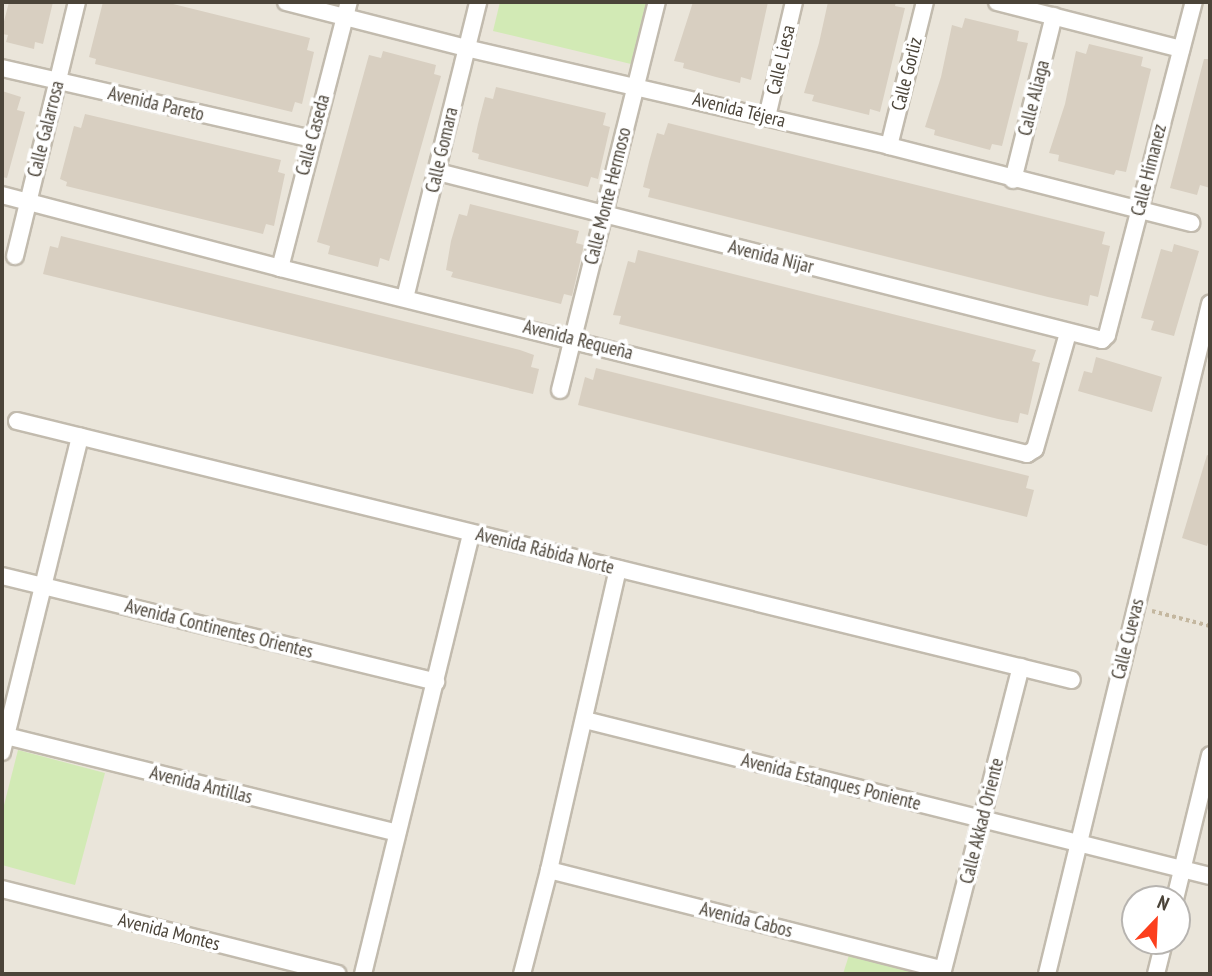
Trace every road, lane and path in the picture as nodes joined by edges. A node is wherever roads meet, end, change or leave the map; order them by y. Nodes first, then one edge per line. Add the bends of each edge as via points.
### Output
1 (77, 2) edge
2 (286, 2) edge
3 (478, 2) edge
4 (657, 2) edge
5 (794, 2) edge
6 (925, 2) edge
7 (997, 2) edge
8 (1194, 2) edge
9 (347, 10) edge
10 (1054, 16) junction
11 (466, 48) junction
12 (1181, 49) junction
13 (2, 68) edge
14 (58, 82) junction
15 (637, 85) junction
16 (767, 117) junction
17 (312, 139) junction
18 (889, 146) junction
19 (438, 172) junction
20 (1013, 180) junction
21 (2, 195) edge
22 (29, 201) junction
23 (1139, 211) junction
24 (604, 214) junction
25 (1191, 223) dead end
26 (15, 256) dead end
27 (279, 268) junction
28 (405, 298) junction
29 (1210, 304) edge
30 (1068, 333) junction
31 (572, 339) junction
32 (1105, 339) joint
33 (560, 390) dead end
34 (17, 421) dead end
35 (80, 436) junction
36 (471, 533) junction
37 (618, 569) junction
38 (2, 576) edge
39 (44, 586) junction
40 (1136, 607) junction
41 (1210, 626) edge
42 (1021, 667) junction
43 (1073, 680) dead end
44 (436, 682) junction
45 (585, 720) junction
46 (6, 736) junction
47 (2, 752) edge
48 (1210, 755) edge
49 (982, 821) junction
50 (397, 833) junction
51 (1078, 842) junction
52 (1183, 869) junction
53 (550, 870) junction
54 (1210, 876) edge
55 (1179, 885) edge
56 (2, 890) edge
57 (1161, 955) edge
58 (942, 972) edge
59 (337, 974) edge
60 (363, 974) edge
61 (522, 974) edge
62 (1047, 974) edge
63 (1156, 974) edge

1 - 14 street, Calle Galarrosa
2 - 9 street, Avenida Téjera
3 - 11 street, Calle Gomara
4 - 15 street, Calle Monte Hermoso
5 - 16 street, Calle Liesa
6 - 18 street, Calle Gorliz
7 - 10 street
8 - 12 street, Calle Himanez
9 - 11 street, Avenida Téjera
9 - 17 street, Calle Caseda
10 - 12 street
10 - 20 street, Calle Aliaga
11 - 15 street, Avenida Téjera
11 - 19 street, Calle Gomara
12 - 23 street, Calle Himanez
13 - 14 street, Avenida Pareto
14 - 17 street, Avenida Pareto
14 - 22 street, Calle Galarrosa
15 - 16 street, Avenida Téjera
15 - 24 street, Calle Monte Hermoso
16 - 18 street, Avenida Téjera
17 - 27 street, Calle Caseda
18 - 20 street, Avenida Téjera
19 - 24 street, Avenida Nijar
19 - 28 street, Calle Gomara
20 - 23 street, Avenida Téjera
21 - 22 street, Avenida Requeña
22 - 26 street, Calle Galarrosa
22 - 27 street, Avenida Requeña
23 - 25 street, Avenida Téjera
23 - 32 street, Calle Himanez
24 - 30 street, Avenida Nijar
24 - 31 street, Calle Monte Hermoso
27 - 28 street, Avenida Requeña
28 - 31 street, Avenida Requeña
29 - 40 street, Calle Cuevas
30 - 31 street, Avenida Requeña via 1035,449 1027,454
30 - 32 street, Avenida Nijar
31 - 33 street, Calle Monte Hermoso
34 - 35 street, Avenida Rábida Norte
35 - 36 street, Avenida Rábida Norte
35 - 39 street
36 - 37 street, Avenida Rábida Norte
36 - 44 street
37 - 42 street, Avenida Rábida Norte
37 - 45 street
38 - 39 street, Avenida Continentes Orientes
39 - 44 street, Avenida Continentes Orientes
39 - 46 street
40 - 41 path
40 - 51 street, Calle Cuevas
42 - 43 street, Avenida Rábida Norte
42 - 49 street, Calle Akkad Oriente
44 - 50 street
45 - 49 street, Avenida Estanques Poniente
45 - 53 street
46 - 47 street
46 - 50 street, Avenida Antillas
48 - 52 street
49 - 51 street, Avenida Estanques Poniente
49 - 58 street, Calle Akkad Oriente
50 - 60 street
51 - 52 street, Avenida Estanques Poniente
51 - 62 street, Calle Cuevas
52 - 54 street, Avenida Estanques Poniente
52 - 55 street
53 - 58 street, Avenida Cabos
53 - 61 street
56 - 59 street, Avenida Montes
57 - 63 street

